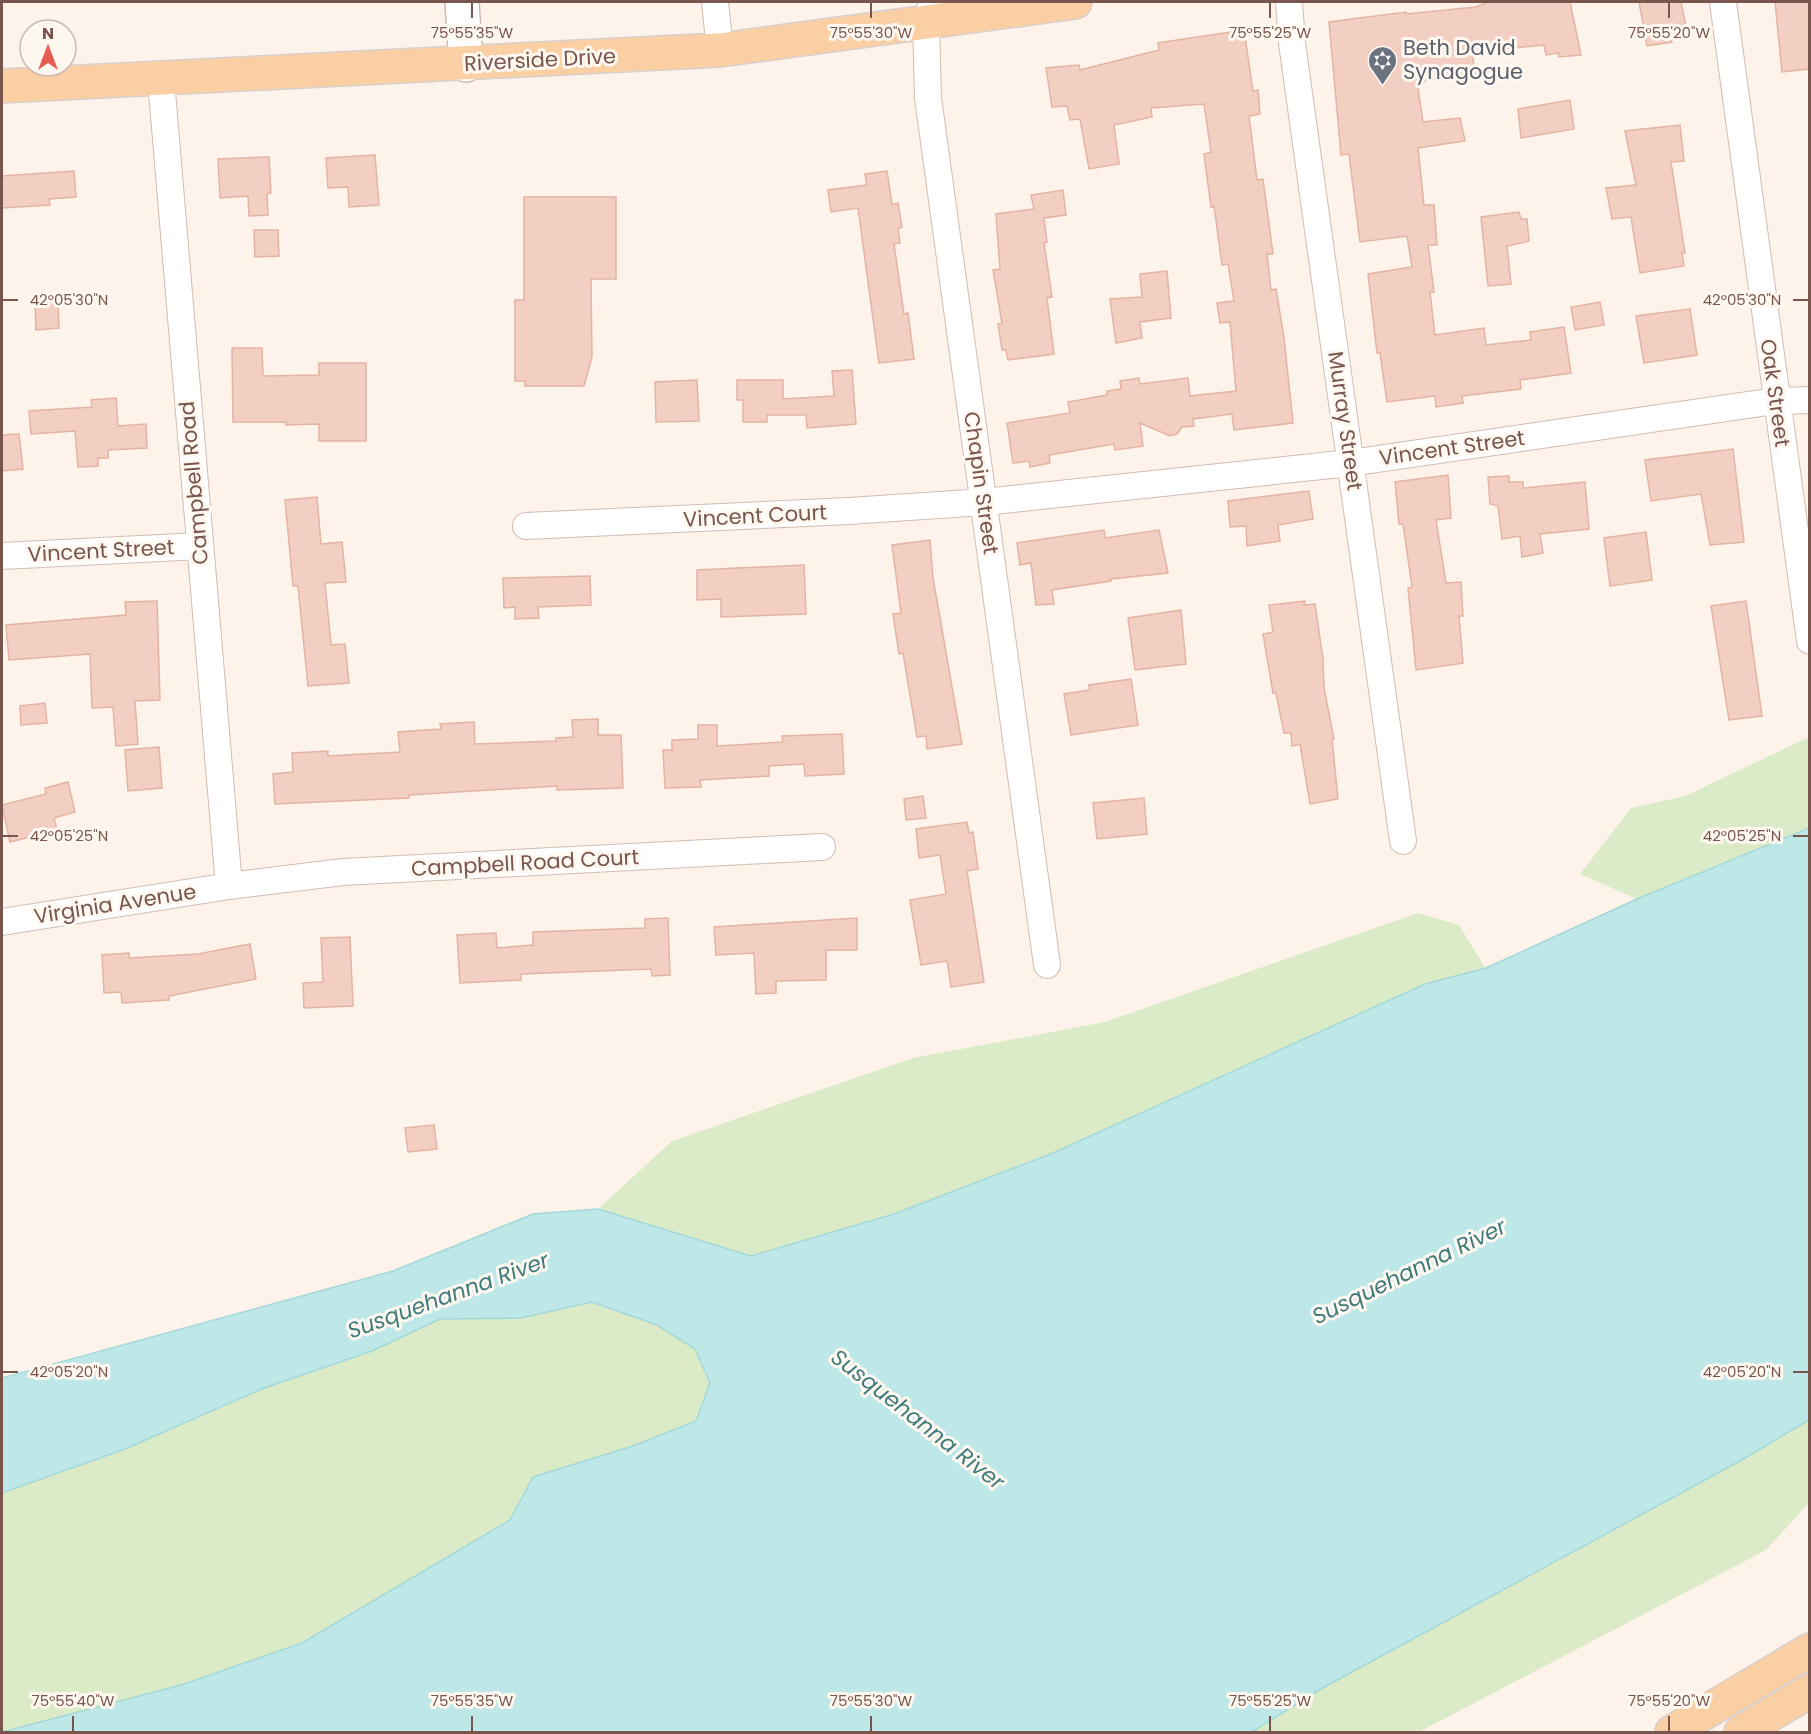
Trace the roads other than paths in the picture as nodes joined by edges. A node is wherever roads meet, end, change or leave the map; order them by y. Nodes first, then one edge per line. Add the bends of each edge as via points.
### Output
1 (462, 2) edge
2 (715, 2) edge
3 (1075, 2) edge
4 (1289, 2) edge
5 (1723, 2) edge
6 (929, 12) edge
7 (720, 50) junction
8 (466, 64) junction
9 (161, 80) junction
10 (2, 86) edge
11 (1809, 400) edge
12 (1775, 401) junction
13 (1350, 463) junction
14 (984, 502) junction
15 (526, 526) dead end
16 (200, 546) junction
17 (2, 556) edge
18 (1809, 641) edge
19 (1403, 841) dead end
20 (822, 847) dead end
21 (229, 886) junction
22 (2, 922) edge
23 (1047, 965) dead end
24 (1809, 1650) edge
25 (1809, 1691) edge
26 (1672, 1732) edge
27 (1740, 1732) edge

1 - 8 street
2 - 7 street
3 - 6 main road, Riverside Drive
4 - 13 street, Murray Street
5 - 12 street, Oak Street
6 - 7 main road, Riverside Drive
6 - 14 street, Chapin Street via 928,98
7 - 8 main road, Riverside Drive
8 - 9 main road, Riverside Drive
9 - 10 main road, Riverside Drive
9 - 16 street, Campbell Road
11 - 12 street, Vincent Street
12 - 13 street, Vincent Street
12 - 18 street, Oak Street
13 - 14 street, Vincent Street
13 - 19 street, Murray Street
14 - 15 street, Vincent Court
14 - 23 street, Chapin Street
16 - 17 street, Vincent Street
16 - 21 street, Campbell Road
20 - 21 street, Campbell Road Court via 343,872
21 - 22 street, Virginia Avenue
24 - 26 main road
25 - 27 main road

